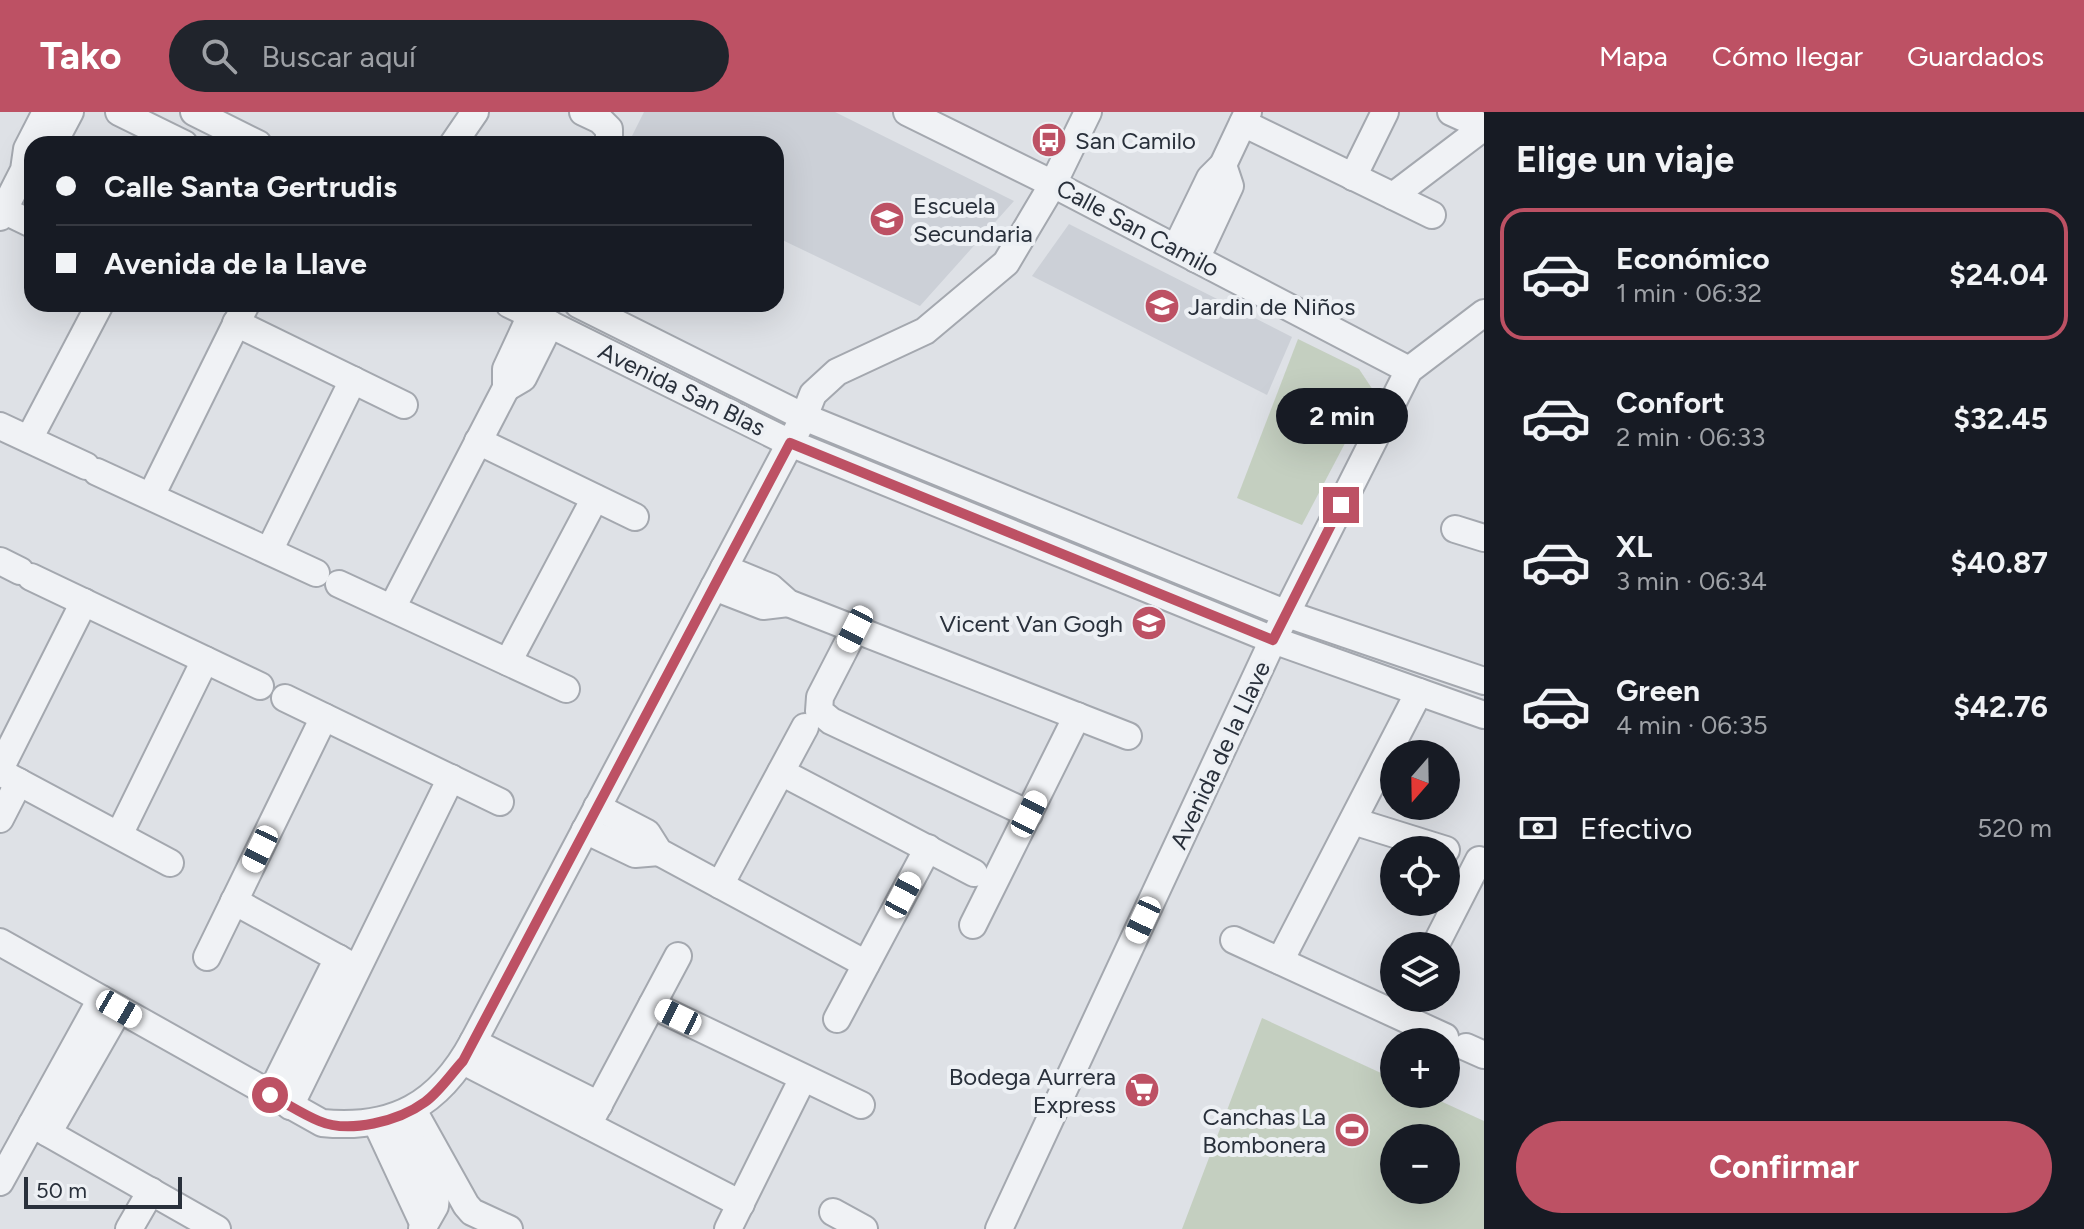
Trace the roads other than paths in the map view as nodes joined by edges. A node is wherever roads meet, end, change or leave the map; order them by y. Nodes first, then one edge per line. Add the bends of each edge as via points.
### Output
1 (46, 112) edge
2 (70, 112) edge
3 (119, 112) edge
4 (583, 112) edge
5 (907, 112) edge
6 (1088, 112) edge
7 (1385, 112) edge
8 (1451, 112) edge
9 (203, 114) edge
10 (1246, 117) edge
11 (34, 136) edge
12 (57, 136) edge
13 (168, 136) edge
14 (243, 136) edge
15 (609, 136) edge
16 (24, 176) edge
17 (1353, 177) junction
18 (1053, 184) junction
19 (1393, 196) junction
20 (2, 214) edge
21 (1432, 215) dead end
22 (24, 221) edge
23 (1186, 253) junction
24 (96, 312) edge
25 (594, 312) edge
26 (1484, 313) edge
27 (530, 315) edge
28 (244, 320) edge
29 (1409, 370) junction
30 (353, 380) junction
31 (404, 405) dead end
32 (804, 417) junction
33 (0, 426) edge
34 (29, 439) junction
35 (478, 441) junction
36 (790, 443) junction
37 (151, 496) junction
38 (595, 498) junction
39 (635, 517) dead end
40 (1455, 529) dead end
41 (1484, 538) edge
42 (269, 551) junction
43 (17, 570) edge
44 (719, 577) junction
45 (84, 602) junction
46 (392, 608) junction
47 (1287, 614) junction
48 (855, 629) junction
49 (1273, 640) junction
50 (205, 660) junction
51 (508, 662) junction
52 (1484, 681) edge
53 (260, 686) dead end
54 (566, 689) dead end
55 (1419, 692) junction
56 (285, 698) dead end
57 (1484, 715) edge
58 (1077, 716) junction
59 (324, 717) junction
60 (805, 727) dead end
61 (1128, 736) dead end
62 (781, 772) junction
63 (6, 775) edge
64 (451, 778) junction
65 (500, 802) dead end
66 (1029, 814) junction
67 (0, 819) edge
68 (591, 819) junction
69 (1353, 821) junction
70 (119, 835) junction
71 (1401, 836) edge
72 (928, 848) junction
73 (1460, 854) edge
74 (1482, 861) edge
75 (170, 863) dead end
76 (974, 873) dead end
77 (720, 885) junction
78 (234, 901) junction
79 (973, 925) dead end
80 (1443, 932) edge
81 (1234, 940) dead end
82 (0, 942) edge
83 (678, 956) dead end
84 (207, 957) dead end
85 (1280, 961) junction
86 (348, 964) junction
87 (866, 964) junction
88 (1380, 998) edge
89 (110, 1004) junction
90 (652, 1005) junction
91 (1411, 1012) edge
92 (837, 1019) dead end
93 (1465, 1046) edge
94 (468, 1052) junction
95 (803, 1078) junction
96 (280, 1100) junction
97 (861, 1105) dead end
98 (404, 1112) junction
99 (594, 1115) junction
100 (40, 1128) junction
101 (0, 1182) edge
102 (151, 1191) junction
103 (741, 1204) junction
104 (833, 1212) dead end
105 (501, 1225) edge
106 (423, 1227) edge
107 (129, 1229) edge
108 (217, 1229) edge
109 (728, 1229) edge
110 (864, 1229) edge
111 (999, 1229) edge

1 - 11 street
2 - 12 street
3 - 13 street
4 - 15 street via 600,120
5 - 18 street, Calle San Camilo
6 - 18 street
7 - 17 street
8 - 19 street via 1484,127
9 - 14 street
10 - 17 street
10 - 23 street via 1223,165 1230,186
16 - 20 street
17 - 19 street
18 - 23 street, Calle San Camilo
18 - 32 street via 1006,263 925,331 837,372 813,394
19 - 21 street
20 - 22 street
23 - 29 street, Calle San Camilo
24 - 34 street
25 - 32 street, Avenida San Blas
26 - 29 street, Avenida de la Llave
27 - 35 street via 506,369 506,388
27 - 36 street, Avenida San Blas
28 - 30 street
28 - 37 street
29 - 47 street, Avenida de la Llave
30 - 31 street
30 - 42 street
32 - 36 street
32 - 47 street, Avenida San Blas
33 - 34 street
34 - 37 street
35 - 38 street
35 - 46 street
36 - 44 street
36 - 49 street, Avenida San Blas
37 - 42 street
38 - 39 street
38 - 51 street
40 - 41 street
42 - 46 street
43 - 45 street
44 - 48 street via 763,606 788,603
44 - 68 street
45 - 50 street
45 - 63 street
46 - 51 street
47 - 49 street, Avenida de la Llave
47 - 52 street, Avenida San Blas
48 - 58 street
48 - 66 street via 820,697 819,711
49 - 55 street, Avenida San Blas
49 - 111 street, Avenida de la Llave
50 - 53 street
50 - 70 street
51 - 54 street
55 - 57 street, Avenida San Blas
55 - 69 street
56 - 59 street
58 - 61 street
58 - 66 street
59 - 64 street
59 - 78 street
60 - 62 street
62 - 72 street
62 - 77 street
63 - 67 street
63 - 70 street
64 - 65 street
64 - 86 street
66 - 79 street
68 - 77 street via 635,854 659,852
68 - 94 street
69 - 71 street
69 - 85 street
70 - 75 street
72 - 76 street
72 - 87 street
73 - 74 street
74 - 80 street
77 - 87 street
78 - 84 street
78 - 86 street
81 - 85 street
82 - 89 street
83 - 90 street
85 - 88 street
86 - 96 street
87 - 92 street
89 - 96 street
89 - 100 street
90 - 95 street
90 - 99 street
91 - 93 street
94 - 98 street
94 - 99 street
95 - 97 street
95 - 103 street
96 - 98 street via 322,1123 348,1125
98 - 105 street
98 - 106 street
99 - 103 street
100 - 101 street
100 - 102 street
102 - 107 street
102 - 108 street
103 - 109 street
104 - 110 street

